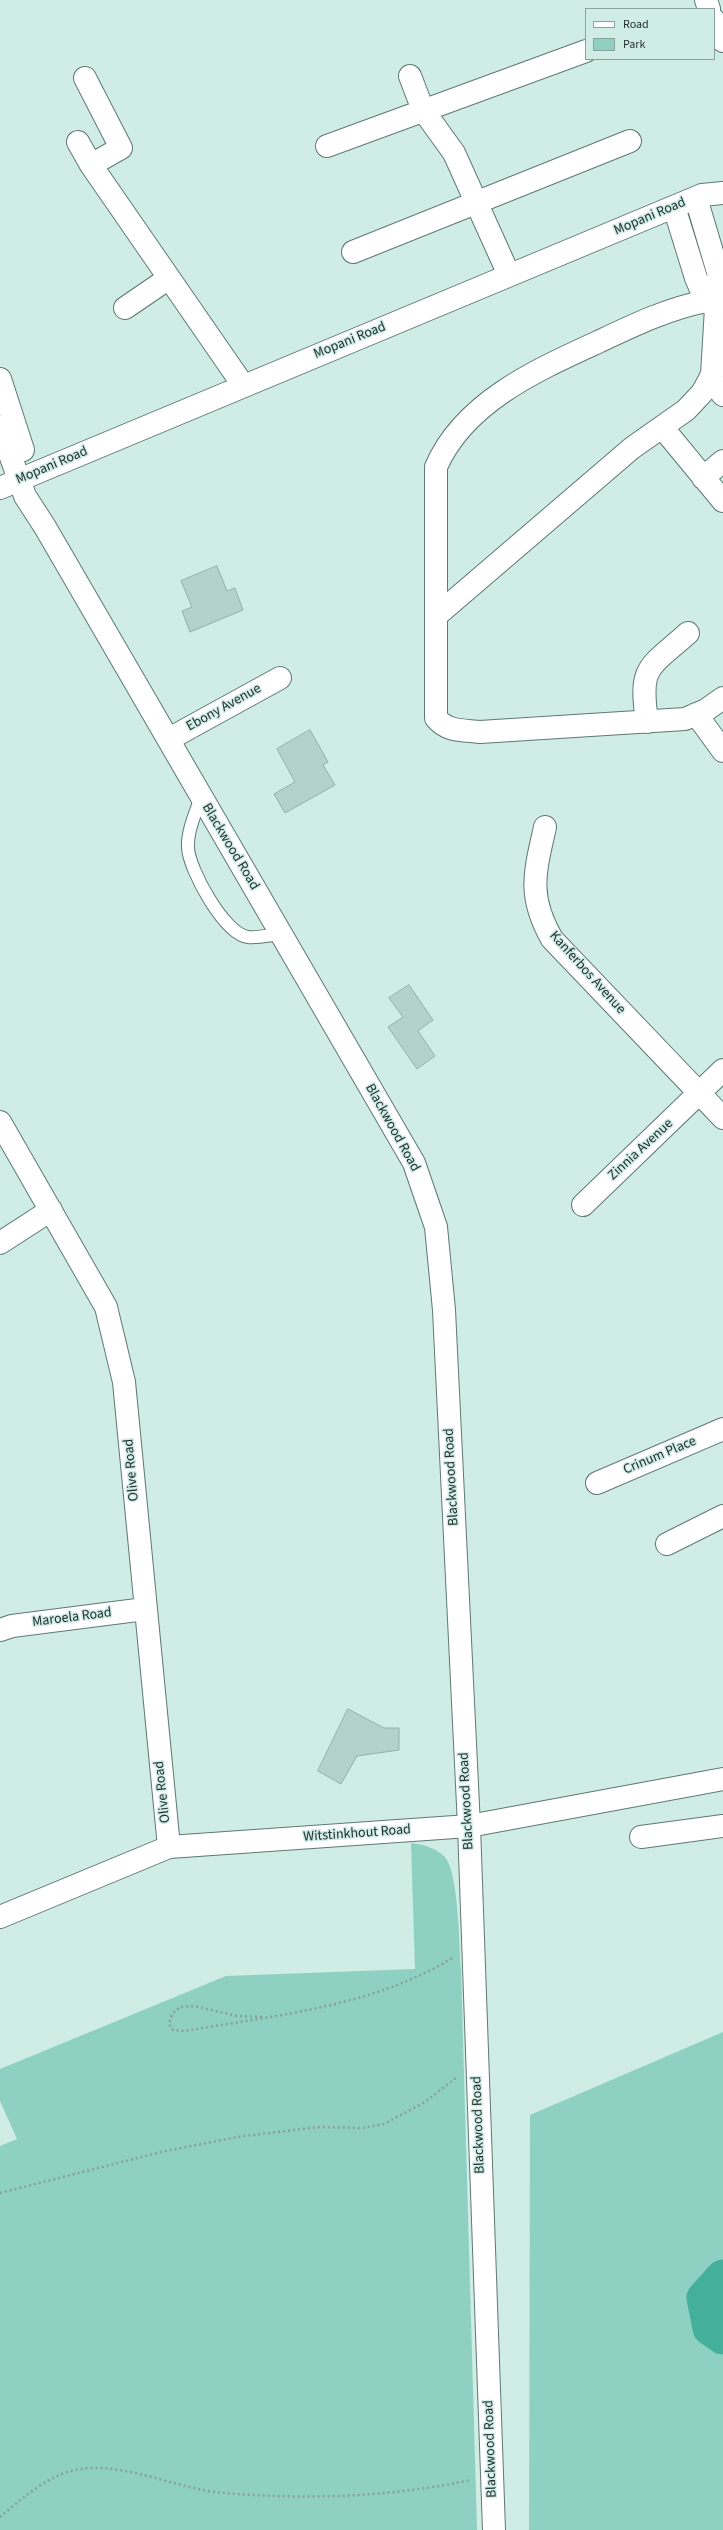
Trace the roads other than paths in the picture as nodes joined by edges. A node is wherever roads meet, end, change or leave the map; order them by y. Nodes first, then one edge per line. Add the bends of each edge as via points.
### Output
1 (715, 22) edge
2 (723, 41) edge
3 (585, 51) edge
4 (410, 76) dead end
5 (85, 78) dead end
6 (423, 110) junction
7 (630, 141) dead end
8 (78, 142) dead end
9 (327, 146) dead end
10 (92, 165) junction
11 (723, 180) edge
12 (723, 193) edge
13 (699, 197) junction
14 (476, 203) junction
15 (674, 207) junction
16 (353, 252) dead end
17 (508, 275) junction
18 (169, 278) junction
19 (716, 300) edge
20 (125, 308) dead end
21 (710, 378) junction
22 (0, 379) edge
23 (243, 385) junction
24 (723, 395) edge
25 (662, 427) junction
26 (0, 428) edge
27 (723, 461) edge
28 (704, 478) junction
29 (17, 481) edge
30 (723, 501) edge
31 (436, 616) junction
32 (688, 633) dead end
33 (280, 678) dead end
34 (723, 698) edge
35 (696, 714) junction
36 (647, 722) junction
37 (169, 739) junction
38 (723, 751) edge
39 (201, 797) junction
40 (545, 826) dead end
41 (281, 934) junction
42 (723, 1070) edge
43 (700, 1094) junction
44 (723, 1118) edge
45 (0, 1122) edge
46 (583, 1205) dead end
47 (52, 1210) junction
48 (0, 1243) edge
49 (723, 1429) edge
50 (597, 1483) dead end
51 (723, 1516) edge
52 (667, 1544) dead end
53 (145, 1609) junction
54 (0, 1630) edge
55 (723, 1779) edge
56 (468, 1826) junction
57 (723, 1826) edge
58 (641, 1837) dead end
59 (169, 1847) junction
60 (0, 1917) edge
61 (494, 2530) edge

1 - 2 street
3 - 6 street
4 - 6 street
5 - 10 street via 121,148
6 - 9 street
6 - 14 street via 454,153
7 - 14 street
8 - 10 street
10 - 18 street
11 - 13 street, Mopani Road
12 - 13 street, Mopani Road
13 - 15 street, Mopani Road
13 - 19 street via 718,272
14 - 16 street
14 - 17 street
15 - 17 street, Mopani Road
15 - 19 street via 696,278
17 - 23 street, Mopani Road
18 - 20 street
18 - 23 street
19 - 21 street
19 - 31 street via 681,306 657,314 530,374 482,408 445,446 436,467
21 - 24 street
21 - 25 street via 702,393 686,410
22 - 29 street, Blackwood Road
23 - 29 street, Mopani Road
25 - 28 street
25 - 31 street via 632,448
26 - 29 street, Blackwood Road
27 - 28 street
28 - 30 street
29 - 37 street, Blackwood Road via 44,512 45,527
31 - 36 street via 436,718 441,724 454,730 480,732
32 - 36 street via 648,669 643,693
33 - 37 street, Ebony Avenue
34 - 35 street
35 - 36 street via 685,720
35 - 38 street
37 - 39 street, Blackwood Road
39 - 41 street, Blackwood Road
39 - 41 lane via 188,846 195,874 227,923 247,937
40 - 43 street, Kanferbos Avenue via 535,872 535,886 537,909 552,939
41 - 56 street, Blackwood Road via 414,1163 436,1227 444,1310
42 - 43 street, Zinnia Avenue
43 - 44 street, Kanferbos Avenue
43 - 46 street, Zinnia Avenue
45 - 47 street, Olive Road
47 - 48 street
47 - 53 street, Olive Road via 106,1307 115,1336 124,1382
49 - 50 street, Crinum Place
51 - 52 street
53 - 54 street, Maroela Road via 12,1626
53 - 59 street, Olive Road
55 - 56 street, Witstinkhout Road
56 - 59 street, Witstinkhout Road
56 - 61 street, Blackwood Road
57 - 58 street
59 - 60 street, Witstinkhout Road

